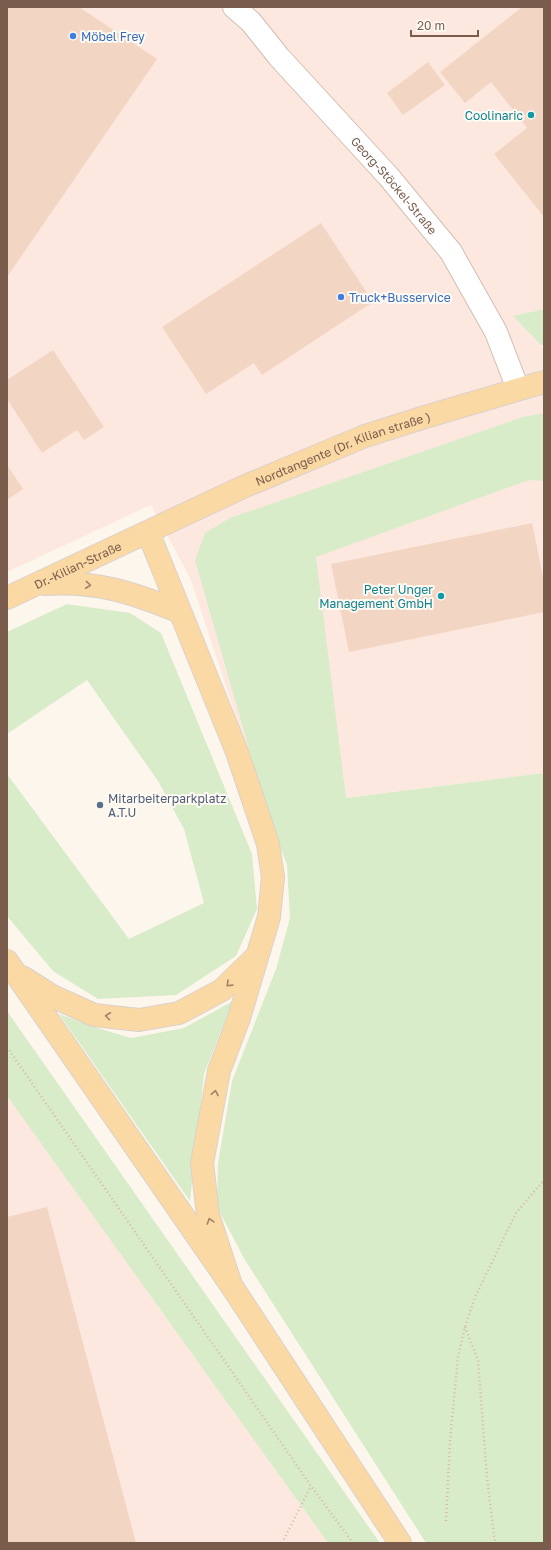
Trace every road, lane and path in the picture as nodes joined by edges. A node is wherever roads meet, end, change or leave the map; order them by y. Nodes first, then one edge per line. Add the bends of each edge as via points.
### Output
1 (234, 7) edge
2 (544, 382) edge
3 (518, 389) junction
4 (148, 532) junction
5 (35, 585) junction
6 (7, 598) edge
7 (180, 612) junction
8 (257, 957) junction
9 (11, 967) edge
10 (7, 1048) edge
11 (544, 1180) edge
12 (231, 1285) junction
13 (465, 1326) junction
14 (311, 1486) junction
15 (446, 1521) dead end
16 (282, 1543) edge
17 (353, 1543) edge
18 (400, 1543) edge
19 (495, 1543) edge

1 - 3 street, Georg-Stöckel-Straße via 251,22 284,62 389,176 451,252 496,332
2 - 3 main road, Nordtangente (Dr. Kilian straße )
3 - 4 main road, Nordtangente (Dr. Kilian straße ) via 365,436 243,487
4 - 5 main road, Dr.-Kilian-Straße
4 - 7 main road
5 - 6 main road, Dr.-Kilian-Straße
5 -> 7 main road via 67,583 117,589
7 - 8 main road via 237,752 268,844 273,877 269,917
8 -> 9 main road via 222,990 179,1013 139,1020 94,1015 52,996
12 -> 8 main road via 208,1215 202,1164 219,1071 239,1018
9 - 12 main road
10 - 14 path
11 - 13 path via 516,1213 475,1297
12 - 18 main road
13 - 15 path via 458,1357
13 - 19 path via 478,1360
14 - 16 path
14 - 17 path

